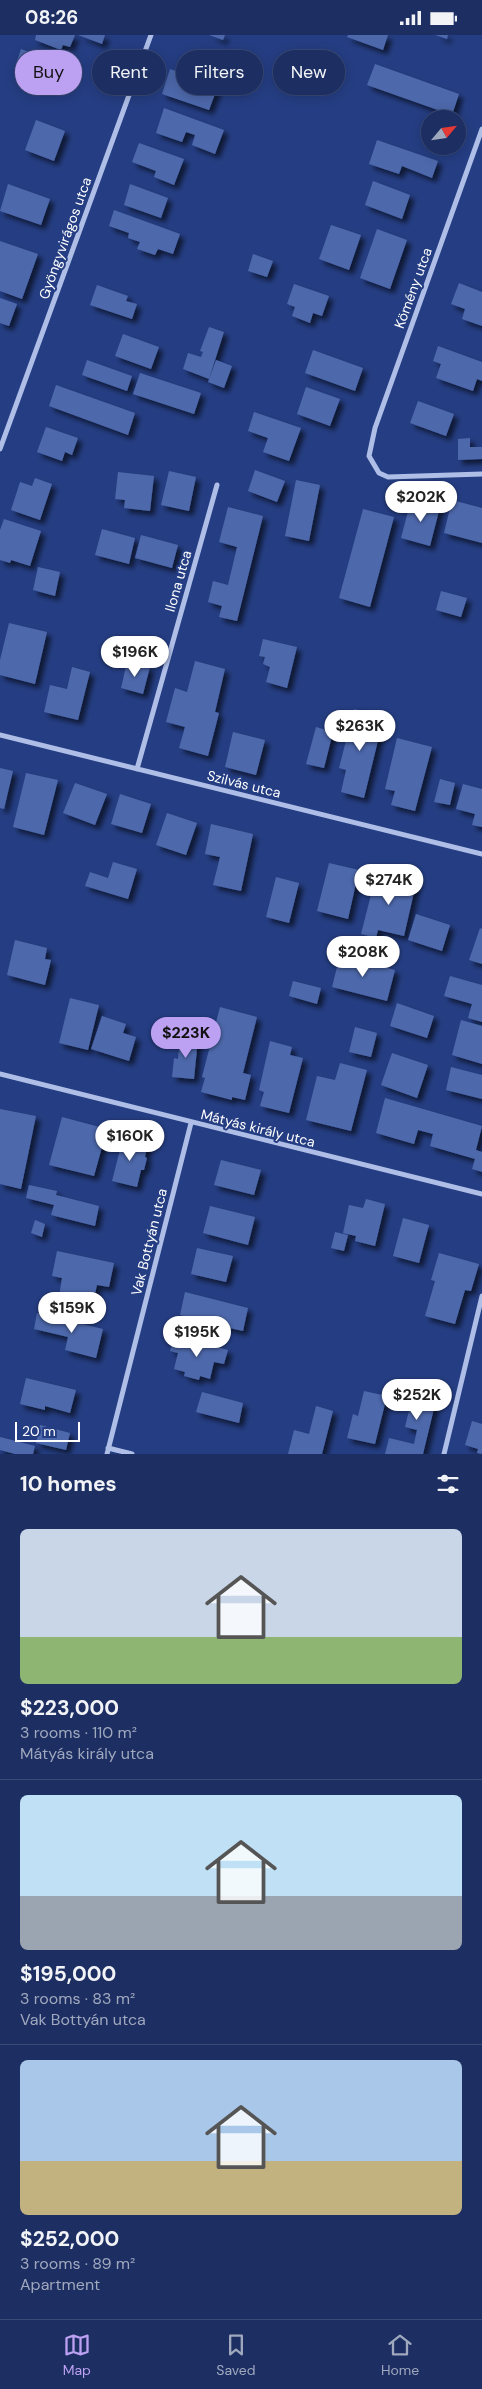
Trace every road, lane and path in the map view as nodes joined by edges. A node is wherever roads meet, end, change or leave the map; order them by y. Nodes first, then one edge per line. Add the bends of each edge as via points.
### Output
1 (150, 35) edge
2 (482, 129) edge
3 (0, 449) edge
4 (482, 474) edge
5 (217, 485) dead end
6 (0, 735) edge
7 (137, 769) junction
8 (482, 854) edge
9 (0, 1074) edge
10 (191, 1123) junction
11 (482, 1194) edge
12 (482, 1296) edge
13 (108, 1451) edge
14 (132, 1454) edge
15 (444, 1454) edge

1 - 3 street, Gyöngyvirágos utca
2 - 4 street, Kömény utca via 375,428 369,456 379,473 388,477
5 - 7 street, Ilona utca
6 - 7 street, Szilvás utca
7 - 8 street, Szilvás utca
9 - 10 street, Mátyás király utca
10 - 11 street, Mátyás király utca
10 - 13 street, Vak Bottyán utca
12 - 15 street
13 - 14 street

